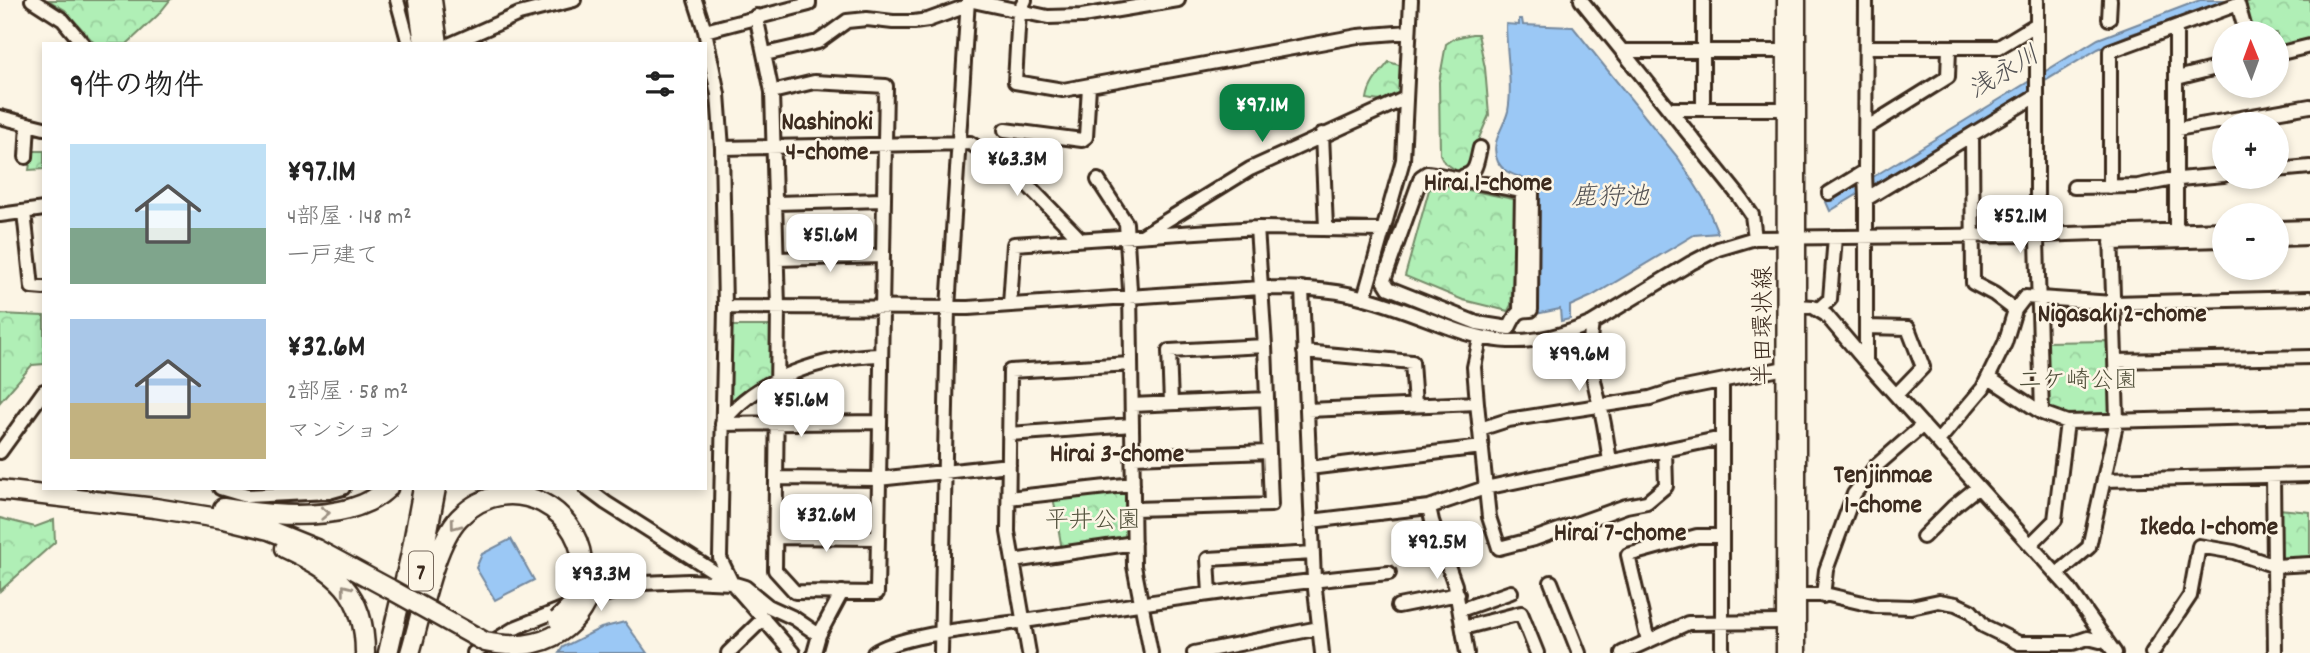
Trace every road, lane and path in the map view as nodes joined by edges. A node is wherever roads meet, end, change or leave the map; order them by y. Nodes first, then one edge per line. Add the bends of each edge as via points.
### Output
1 (33, 0) edge
2 (397, 0) edge
3 (418, 0) edge
4 (432, 0) edge
5 (574, 0) edge
6 (695, 0) edge
7 (809, 0) edge
8 (1178, 0) edge
9 (1411, 0) edge
10 (1581, 0) edge
11 (1703, 0) edge
12 (1786, 0) edge
13 (1797, 0) edge
14 (1866, 0) edge
15 (2037, 0) edge
16 (2109, 0) edge
17 (968, 2) edge
18 (1022, 6) edge
19 (756, 16) junction
20 (2109, 19) dead end
21 (2243, 21) edge
22 (2037, 23) junction
23 (2176, 27) junction
24 (705, 32) junction
25 (1409, 32) junction
26 (81, 42) edge
27 (408, 42) edge
28 (424, 42) edge
29 (438, 42) edge
30 (456, 42) edge
31 (2310, 46) edge
32 (1866, 47) junction
33 (1949, 48) junction
34 (1703, 50) junction
35 (1623, 51) junction
36 (1785, 51) junction
37 (2289, 51) edge
38 (765, 54) junction
39 (2212, 69) edge
40 (2177, 78) junction
41 (1089, 86) junction
42 (772, 92) junction
43 (2037, 95) junction
44 (1406, 99) junction
45 (2310, 106) edge
46 (1670, 109) junction
47 (1703, 109) junction
48 (1786, 109) junction
49 (0, 117) edge
50 (28, 124) junction
51 (42, 128) edge
52 (1866, 128) junction
53 (2177, 129) junction
54 (1005, 130) dead end
55 (1322, 134) junction
56 (1972, 135) junction
57 (957, 143) junction
58 (885, 145) junction
59 (774, 147) junction
60 (722, 148) junction
61 (1480, 148) dead end
62 (26, 158) dead end
63 (2310, 167) edge
64 (2289, 169) edge
65 (1865, 171) junction
66 (2212, 176) edge
67 (1098, 180) dead end
68 (2175, 180) junction
69 (1464, 181) junction
70 (2074, 187) dead end
71 (2110, 187) junction
72 (1829, 193) dead end
73 (1866, 199) junction
74 (883, 200) junction
75 (776, 202) junction
76 (42, 209) edge
77 (24, 212) junction
78 (0, 215) edge
79 (2310, 227) edge
80 (1257, 228) junction
81 (2289, 228) edge
82 (1326, 229) junction
83 (2212, 229) edge
84 (1382, 230) junction
85 (2176, 230) junction
86 (1143, 235) junction
87 (1972, 235) junction
88 (2037, 235) junction
89 (1126, 236) junction
90 (1866, 236) junction
91 (1790, 237) junction
92 (1835, 237) junction
93 (1755, 238) junction
94 (2111, 238) junction
95 (2310, 238) edge
96 (1080, 239) junction
97 (2289, 239) edge
98 (2212, 240) edge
99 (882, 256) junction
100 (777, 259) junction
101 (42, 288) edge
102 (1260, 288) junction
103 (1302, 288) junction
104 (1130, 297) junction
105 (2038, 297) junction
106 (1364, 298) junction
107 (2310, 298) edge
108 (2113, 303) junction
109 (1010, 305) junction
110 (1797, 306) junction
111 (725, 307) junction
112 (778, 307) junction
113 (948, 308) junction
114 (881, 309) junction
115 (1819, 309) junction
116 (2015, 310) junction
117 (1592, 323) junction
118 (1866, 327) junction
119 (1480, 339) junction
120 (1265, 346) junction
121 (1304, 352) junction
122 (880, 355) junction
123 (2310, 357) edge
124 (2116, 361) junction
125 (1866, 362) junction
126 (1131, 364) junction
127 (1785, 368) junction
128 (1989, 378) junction
129 (777, 380) junction
130 (1722, 382) junction
131 (42, 394) edge
132 (1896, 395) junction
133 (1267, 399) junction
134 (1477, 402) junction
135 (1171, 403) junction
136 (1132, 404) junction
137 (1415, 405) junction
138 (1600, 405) junction
139 (1307, 410) junction
140 (2042, 413) junction
141 (2310, 416) edge
142 (2117, 420) junction
143 (879, 422) junction
144 (2067, 422) junction
145 (777, 423) junction
146 (722, 424) junction
147 (1132, 425) junction
148 (1923, 425) junction
149 (1480, 429) junction
150 (1010, 434) junction
151 (1722, 438) junction
152 (1938, 441) junction
153 (1482, 447) junction
154 (1665, 451) junction
155 (0, 452) edge
156 (1269, 452) junction
157 (1133, 457) junction
158 (1610, 461) junction
159 (1009, 465) junction
160 (1309, 468) junction
161 (945, 473) junction
162 (2310, 475) edge
163 (2273, 476) junction
164 (776, 478) junction
165 (878, 479) junction
166 (0, 480) edge
167 (2104, 480) junction
168 (42, 483) edge
169 (1133, 484) junction
170 (1978, 486) junction
171 (1485, 488) junction
172 (0, 490) edge
173 (101, 490) edge
174 (227, 490) edge
175 (336, 490) edge
176 (385, 490) edge
177 (423, 490) edge
178 (436, 490) edge
179 (543, 490) edge
180 (589, 490) edge
181 (1009, 498) junction
182 (1429, 507) junction
183 (1134, 509) junction
184 (250, 512) junction
185 (224, 519) junction
186 (1311, 521) junction
187 (1926, 529) dead end
188 (1722, 536) junction
189 (775, 537) junction
190 (878, 538) junction
191 (1134, 543) junction
192 (2031, 544) junction
193 (1313, 553) junction
194 (1013, 561) junction
195 (2310, 564) edge
196 (2275, 566) junction
197 (1389, 573) dead end
198 (2057, 574) junction
199 (1314, 580) junction
200 (587, 581) junction
201 (1551, 582) dead end
202 (732, 583) junction
203 (392, 585) junction
204 (842, 592) junction
205 (1511, 592) dead end
206 (1210, 594) junction
207 (1458, 594) junction
208 (1796, 594) junction
209 (1823, 596) junction
210 (1142, 603) junction
211 (1398, 606) dead end
212 (1460, 610) junction
213 (764, 618) junction
214 (1024, 622) junction
215 (1722, 622) junction
216 (1785, 622) junction
217 (1319, 628) junction
218 (1463, 628) junction
219 (942, 634) junction
220 (819, 635) junction
221 (2105, 638) junction
222 (1648, 641) junction
223 (2019, 648) edge
224 (785, 650) edge
225 (365, 653) edge
226 (388, 653) edge
227 (402, 653) edge
228 (410, 653) edge
229 (474, 653) edge
230 (728, 653) edge
231 (814, 653) edge
232 (874, 653) edge
233 (941, 653) edge
234 (1030, 653) edge
235 (1152, 653) edge
236 (1194, 653) edge
237 (1322, 653) edge
238 (1467, 653) edge
239 (1537, 653) edge
240 (1579, 653) edge
241 (1622, 653) edge
242 (1722, 653) edge
243 (1785, 653) edge
244 (1797, 653) edge
245 (2115, 653) edge
246 (2152, 653) edge
247 (2275, 653) edge

1 - 26 street via 63,20
2 - 27 street
3 - 28 highway
4 - 29 highway
5 - 30 street via 519,14
6 - 24 street
7 - 19 street via 809,4
8 - 18 street via 1082,16 1048,17
9 - 25 street
10 - 35 street
11 - 34 street
12 - 36 main road, 半田環状線
13 - 91 main road, 半田環状線
14 - 32 street
15 - 22 street
16 - 20 street
17 - 18 street
17 - 38 street via 928,20 847,21 818,42
17 - 57 street
18 - 41 street via 1015,82 1063,90
19 - 24 street
19 - 38 street
21 - 23 street via 2238,4
22 - 33 street via 1999,47
22 - 43 street
23 - 40 street
23 - 71 street via 2110,51
24 - 60 street via 718,94
25 - 41 street via 1358,36
25 - 44 street
31 - 37 street
32 - 33 street
32 - 52 street
33 - 52 street via 1948,77
34 - 35 street
34 - 36 street
34 - 47 street
35 - 46 street
36 - 48 main road, 半田環状線
38 - 42 street
39 - 40 street
40 - 53 street
41 - 54 street via 1086,137 1082,140
42 - 58 street via 814,82 886,86
42 - 59 street
43 - 56 street
43 - 88 street
44 - 55 street
44 - 84 street via 1403,160
45 - 53 street
46 - 47 street
46 - 93 street via 1752,215
47 - 48 street
48 - 91 main road, 半田環状線
49 - 50 street
50 - 51 street
50 - 62 street
52 - 65 street
53 - 68 street
55 - 82 street
55 - 86 street via 1227,181
56 - 73 street
56 - 87 street
57 - 58 street
57 - 96 street via 976,146 1016,173
57 - 113 street
58 - 59 street
58 - 74 street
59 - 60 street
59 - 75 street
60 - 111 street
61 - 69 street via 1475,169
63 - 64 street
65 - 72 street
65 - 73 street
66 - 68 street
67 - 89 street via 1126,223
68 - 71 street
68 - 85 street
69 - 69 street via 1532,191 1520,310 1509,328 1495,330 1389,288 1384,282 1421,177 1427,173
70 - 71 street
73 - 90 street
74 - 75 street
74 - 99 street
75 - 100 street
76 - 77 street
77 - 78 street
77 - 101 street via 32,287
79 - 81 street
80 - 82 street
80 - 86 street
80 - 102 street
82 - 84 street
83 - 85 street
84 - 106 street
85 - 94 street
86 - 89 street
87 - 88 street
87 - 90 street
87 - 116 street via 1973,283
88 - 94 street
88 - 105 street
89 - 96 street
89 - 104 street
90 - 92 street
90 - 118 street
91 - 92 street
91 - 93 street
91 - 110 main road, 半田環状線
91 - 127 main road, 半田環状線
92 - 115 street via 1830,299
93 - 117 street via 1709,254
94 - 98 street
94 - 108 street
95 - 97 street
96 - 109 street via 1014,244
99 - 100 street
99 - 114 street
100 - 112 street
102 - 103 street
102 - 104 street
102 - 120 street
103 - 106 street
103 - 121 street
104 - 109 street
104 - 126 street
105 - 108 street
105 - 116 street via 2025,297
105 - 140 street
106 - 119 street
107 - 108 street
108 - 124 street
109 - 113 street
110 - 115 street
110 - 208 main road, 半田環状線
111 - 112 street
111 - 146 street
112 - 114 street
112 - 129 street
113 - 114 street
113 - 161 street
114 - 122 street
115 - 125 street
116 - 128 street
117 - 119 street via 1536,340
117 - 138 street via 1590,353
118 - 125 street
118 - 132 street via 1908,328 1923,367
119 - 134 street via 1475,367
120 - 133 street
120 - 135 street via 1169,351
121 - 137 street via 1412,362
121 - 139 street
122 - 129 street via 818,364
122 - 143 street
123 - 124 street
124 - 142 street
125 - 132 street
126 - 136 street
126 - 150 street via 1010,371
127 - 130 street
127 - 216 main road, 半田環状線
128 - 140 street
128 - 152 street
129 - 145 street
129 - 146 street via 750,395
130 - 138 street
130 - 151 street
131 - 155 street
132 - 148 street
133 - 135 street
133 - 156 street
134 - 137 street
134 - 149 street
135 - 136 street
136 - 147 street
137 - 139 street
138 - 149 street
138 - 158 street
139 - 160 street
140 - 144 street
141 - 142 street
142 - 144 street
142 - 167 street
143 - 145 street
143 - 165 street
144 - 192 street via 2055,520
145 - 146 street
145 - 164 street
146 - 202 street via 720,558
147 - 150 street
147 - 157 street
148 - 152 street
148 - 209 street via 1876,466 1854,494 1826,570
149 - 153 street
150 - 159 street
151 - 154 street
151 - 188 street
152 - 170 street
153 - 160 street
153 - 171 street
154 - 158 street
154 - 171 street via 1666,486 1647,502 1499,548
156 - 157 street
156 - 183 street via 1271,505
157 - 169 street
158 - 171 street
159 - 161 street
159 - 181 street
160 - 186 street
161 - 165 street
161 - 219 street
162 - 163 street
163 - 167 street
163 - 196 street
164 - 165 street
164 - 189 street
165 - 190 street
166 - 168 highway
167 - 198 street via 2089,547
169 - 181 street
169 - 183 street
170 - 187 street
170 - 192 street
171 - 182 street
172 - 185 highway
173 - 184 highway
174 - 175 street via 247,496
184 -> 176 highway via 341,512 360,507
177 - 226 highway, 7
178 - 227 highway, 7
179 - 200 highway via 580,524 595,568
180 - 202 street
181 - 194 street
182 - 186 street
182 - 207 street
183 - 191 street
184 - 203 highway via 318,540
185 - 203 highway via 282,534
225 -> 185 highway via 361,616 339,579 310,559
186 - 193 street
188 - 215 street
188 - 222 street via 1698,536 1628,555
189 - 190 street
189 - 204 street via 775,570 795,592
190 - 204 street via 877,593
191 - 194 street
191 - 210 street
192 - 198 street
193 - 199 street
193 - 206 street via 1208,559
194 - 214 street
195 - 196 street
196 - 246 street via 2199,546 2190,596
196 - 247 street
197 - 199 street
198 - 221 street
199 - 206 street
199 - 217 street
200 - 203 highway, bridge via 571,607 551,625 516,637 473,625
200 -> 228 highway via 577,537 556,511 520,496 480,503 456,521 444,540
201 - 240 street
202 - 213 street
202 - 220 street via 746,587 768,606
202 - 229 street via 658,582 621,588 517,627
204 - 220 street
205 - 212 street
206 - 210 street
207 - 211 street
207 - 212 street
208 - 209 street
208 - 244 main road, 半田環状線
209 - 223 street via 1876,606 1956,604
210 - 214 street
210 - 235 street
212 - 218 street
213 - 224 street
213 - 230 street
214 - 219 street
214 - 234 street
215 - 216 street
215 - 222 street via 1688,623
215 - 242 street
216 - 243 main road, 半田環状線
217 - 236 street
217 - 237 street
218 - 238 street
218 - 239 street via 1521,613
219 - 232 street via 884,646
219 - 233 street
220 - 231 street
221 - 223 street
221 - 245 street
222 - 241 street

